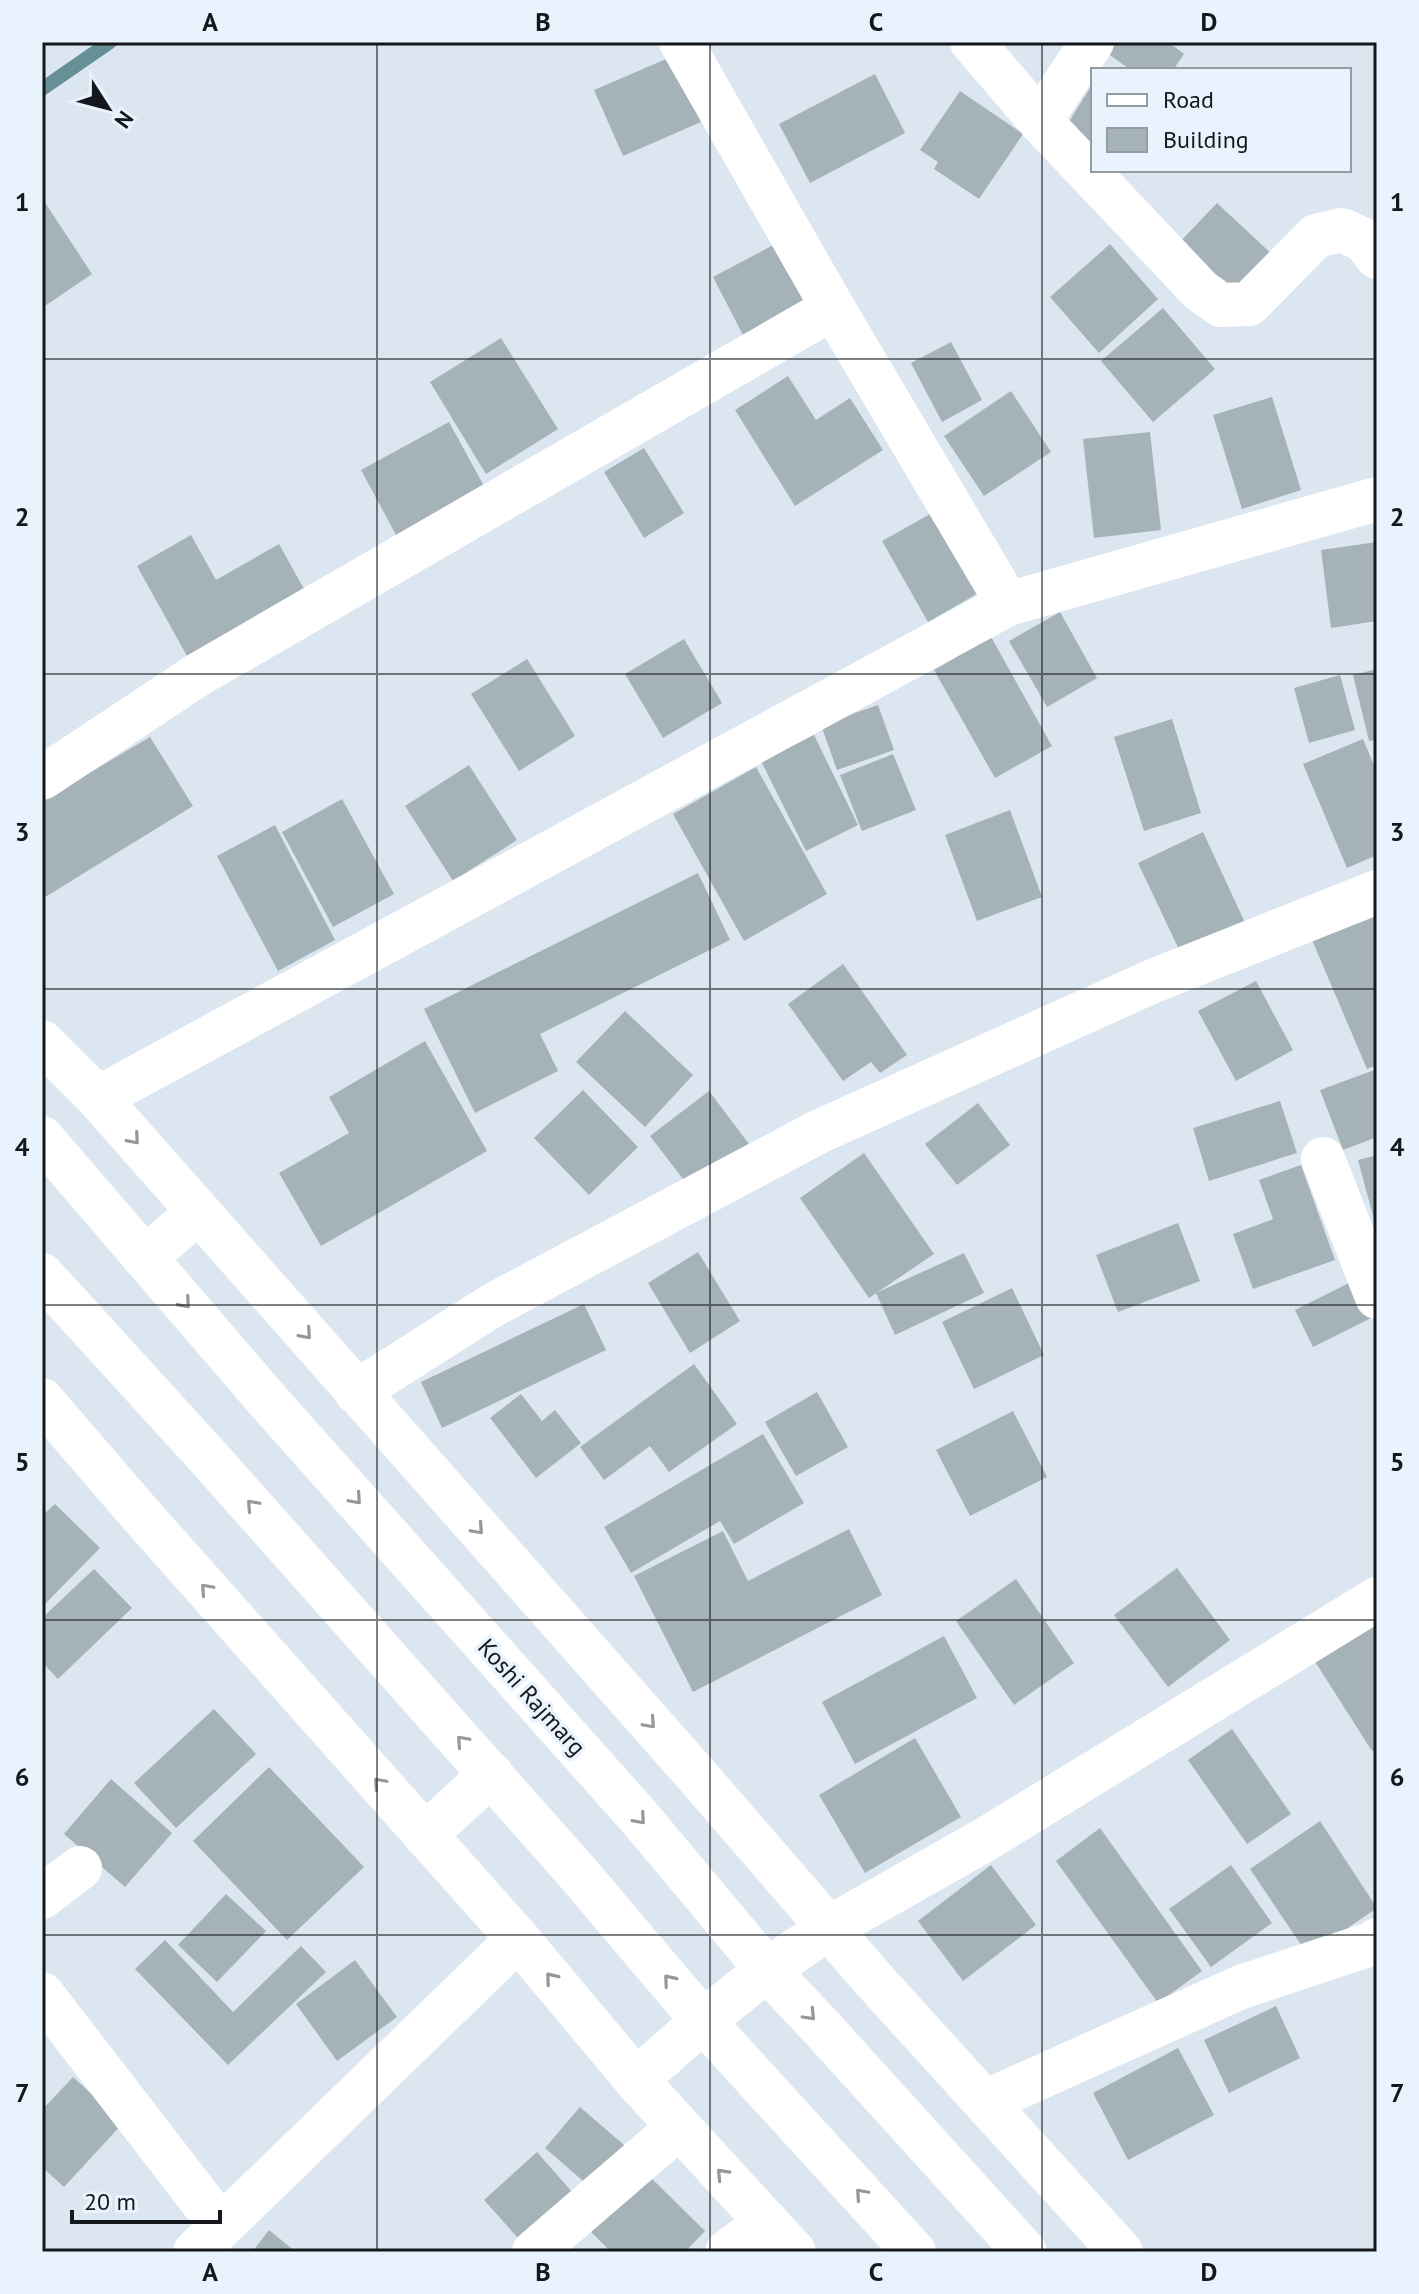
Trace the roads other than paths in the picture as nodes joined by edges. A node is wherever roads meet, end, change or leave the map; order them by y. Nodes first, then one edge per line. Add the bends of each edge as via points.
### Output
1 (681, 42) edge
2 (972, 42) edge
3 (1092, 42) edge
4 (1040, 121) junction
5 (1377, 257) edge
6 (833, 308) junction
7 (1377, 499) edge
8 (1008, 604) junction
9 (42, 778) edge
10 (1377, 892) edge
11 (42, 1042) edge
12 (98, 1098) junction
13 (42, 1138) edge
14 (1323, 1159) dead end
15 (198, 1212) junction
16 (145, 1258) junction
17 (42, 1275) edge
18 (1377, 1297) edge
19 (356, 1392) junction
20 (42, 1400) edge
21 (1377, 1599) edge
22 (491, 1774) junction
23 (425, 1835) junction
24 (80, 1868) dead end
25 (42, 1897) edge
26 (829, 1928) junction
27 (518, 1939) junction
28 (1377, 1940) edge
29 (767, 1970) junction
30 (42, 1994) edge
31 (703, 2021) junction
32 (636, 2080) junction
33 (985, 2102) junction
34 (679, 2127) junction
35 (780, 2237) edge
36 (208, 2239) edge
37 (534, 2252) edge
38 (727, 2252) edge
39 (914, 2252) edge
40 (1025, 2252) edge
41 (1121, 2252) edge

1 - 6 street
2 - 4 street
3 - 4 street
4 - 5 street via 1201,291 1221,305 1249,304 1316,236 1342,230 1364,240
6 - 8 street
6 - 9 street via 199,674
7 - 8 street
8 - 12 street
10 - 19 street via 1153,981 818,1132 493,1305
11 - 12 street
12 -> 15 street
13 - 16 street, Koshi Rajmarg
14 - 18 street
15 - 16 street
15 -> 19 street
16 -> 29 street, Koshi Rajmarg via 639,1817
22 -> 17 street
19 -> 26 street
23 -> 20 street
21 - 26 street via 1000,1831
22 - 23 street
31 -> 22 street
23 - 27 street
24 - 25 street
26 - 29 street
26 - 33 street
32 -> 27 street
27 - 36 street
28 - 33 street via 1241,1987
29 - 31 street
29 -> 40 street, Koshi Rajmarg
30 - 36 street
31 - 32 street
39 -> 31 street
32 - 34 street
33 - 41 street
35 -> 34 street
34 - 37 street
35 - 38 street

